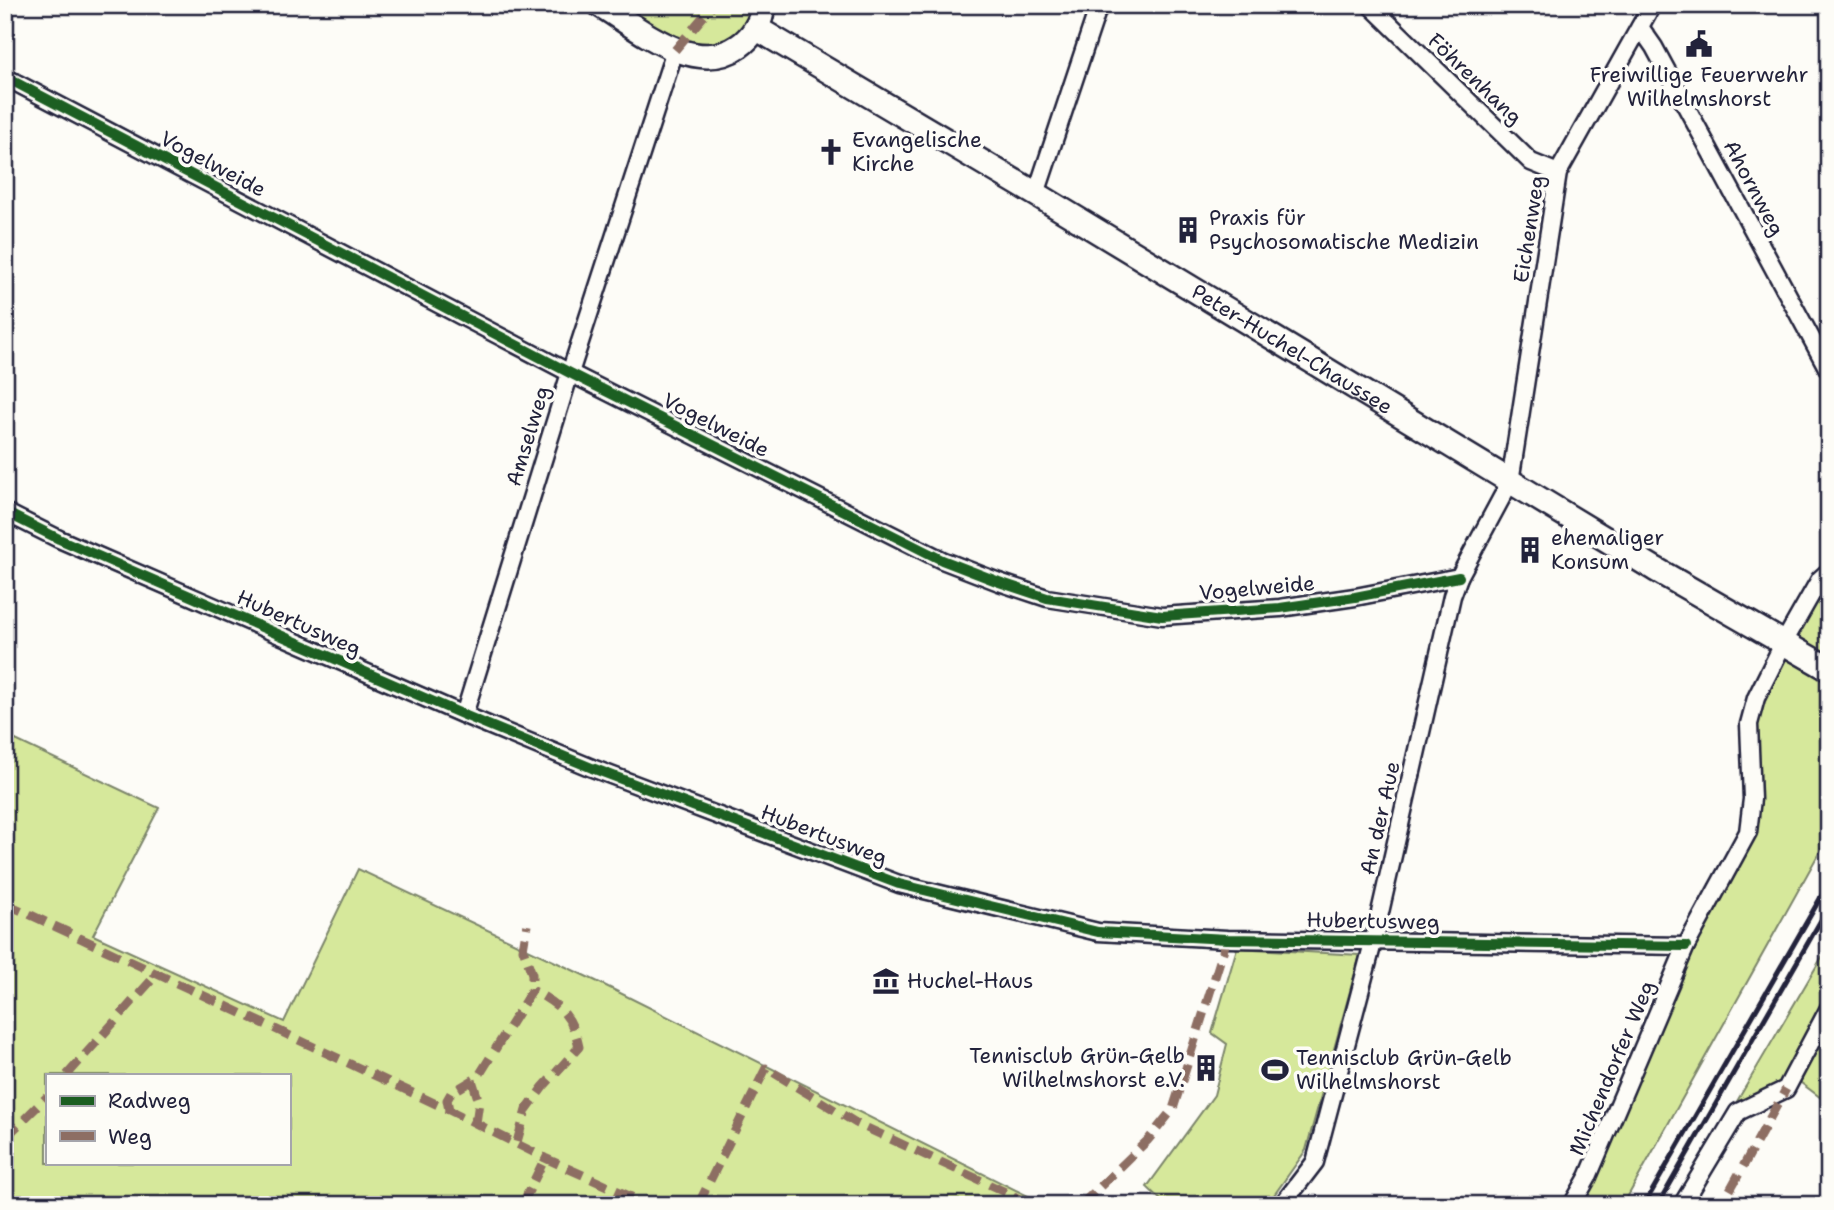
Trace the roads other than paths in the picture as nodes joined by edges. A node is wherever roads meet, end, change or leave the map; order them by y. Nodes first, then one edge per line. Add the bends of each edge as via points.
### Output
1 (600, 5) edge
2 (764, 5) edge
3 (1099, 5) edge
4 (1370, 5) edge
5 (1652, 5) edge
6 (1640, 27) junction
7 (756, 29) junction
8 (675, 50) junction
9 (5, 77) edge
10 (1558, 173) junction
11 (1036, 194) junction
12 (1829, 371) edge
13 (570, 373) junction
14 (1510, 482) junction
15 (5, 512) edge
16 (1829, 571) edge
17 (1459, 577) junction
18 (1783, 644) junction
19 (1829, 669) edge
20 (464, 715) junction
21 (1374, 939) junction
22 (1686, 946) junction
23 (1829, 1008) edge
24 (1282, 1205) edge
25 (1572, 1205) edge
26 (1682, 1205) edge

1 - 8 street
2 - 7 street
3 - 11 street
4 - 10 street, Föhrenhang via 1531,162
5 - 6 street, Eichenweg
6 - 10 street, Eichenweg
6 - 12 street, Ahornweg
7 - 8 street via 732,52 715,57 698,58
7 - 11 street, Peter-Huchel-Chaussee
8 - 13 street, Amselweg
9 - 13 street, Vogelweide
10 - 14 street, Eichenweg
11 - 14 street, Peter-Huchel-Chaussee
13 - 17 street, Vogelweide via 942,560 1047,598 1162,616 1279,608
13 - 20 street, Amselweg
14 - 17 street, An der Aue
14 - 18 street, Peter-Huchel-Chaussee
15 - 20 street, Hubertusweg
16 - 18 street, Michendorfer Weg
17 - 21 street, An der Aue
18 - 19 street, Peter-Huchel-Chaussee
18 - 22 street, Michendorfer Weg via 1756,698 1749,724 1752,799 1748,832
20 - 21 street, Hubertusweg via 899,884 1098,932 1227,939
21 - 22 street, Hubertusweg
21 - 24 street, An der Aue via 1315,1162
22 - 25 street, Michendorfer Weg
23 - 26 street via 1786,1089 1738,1112

